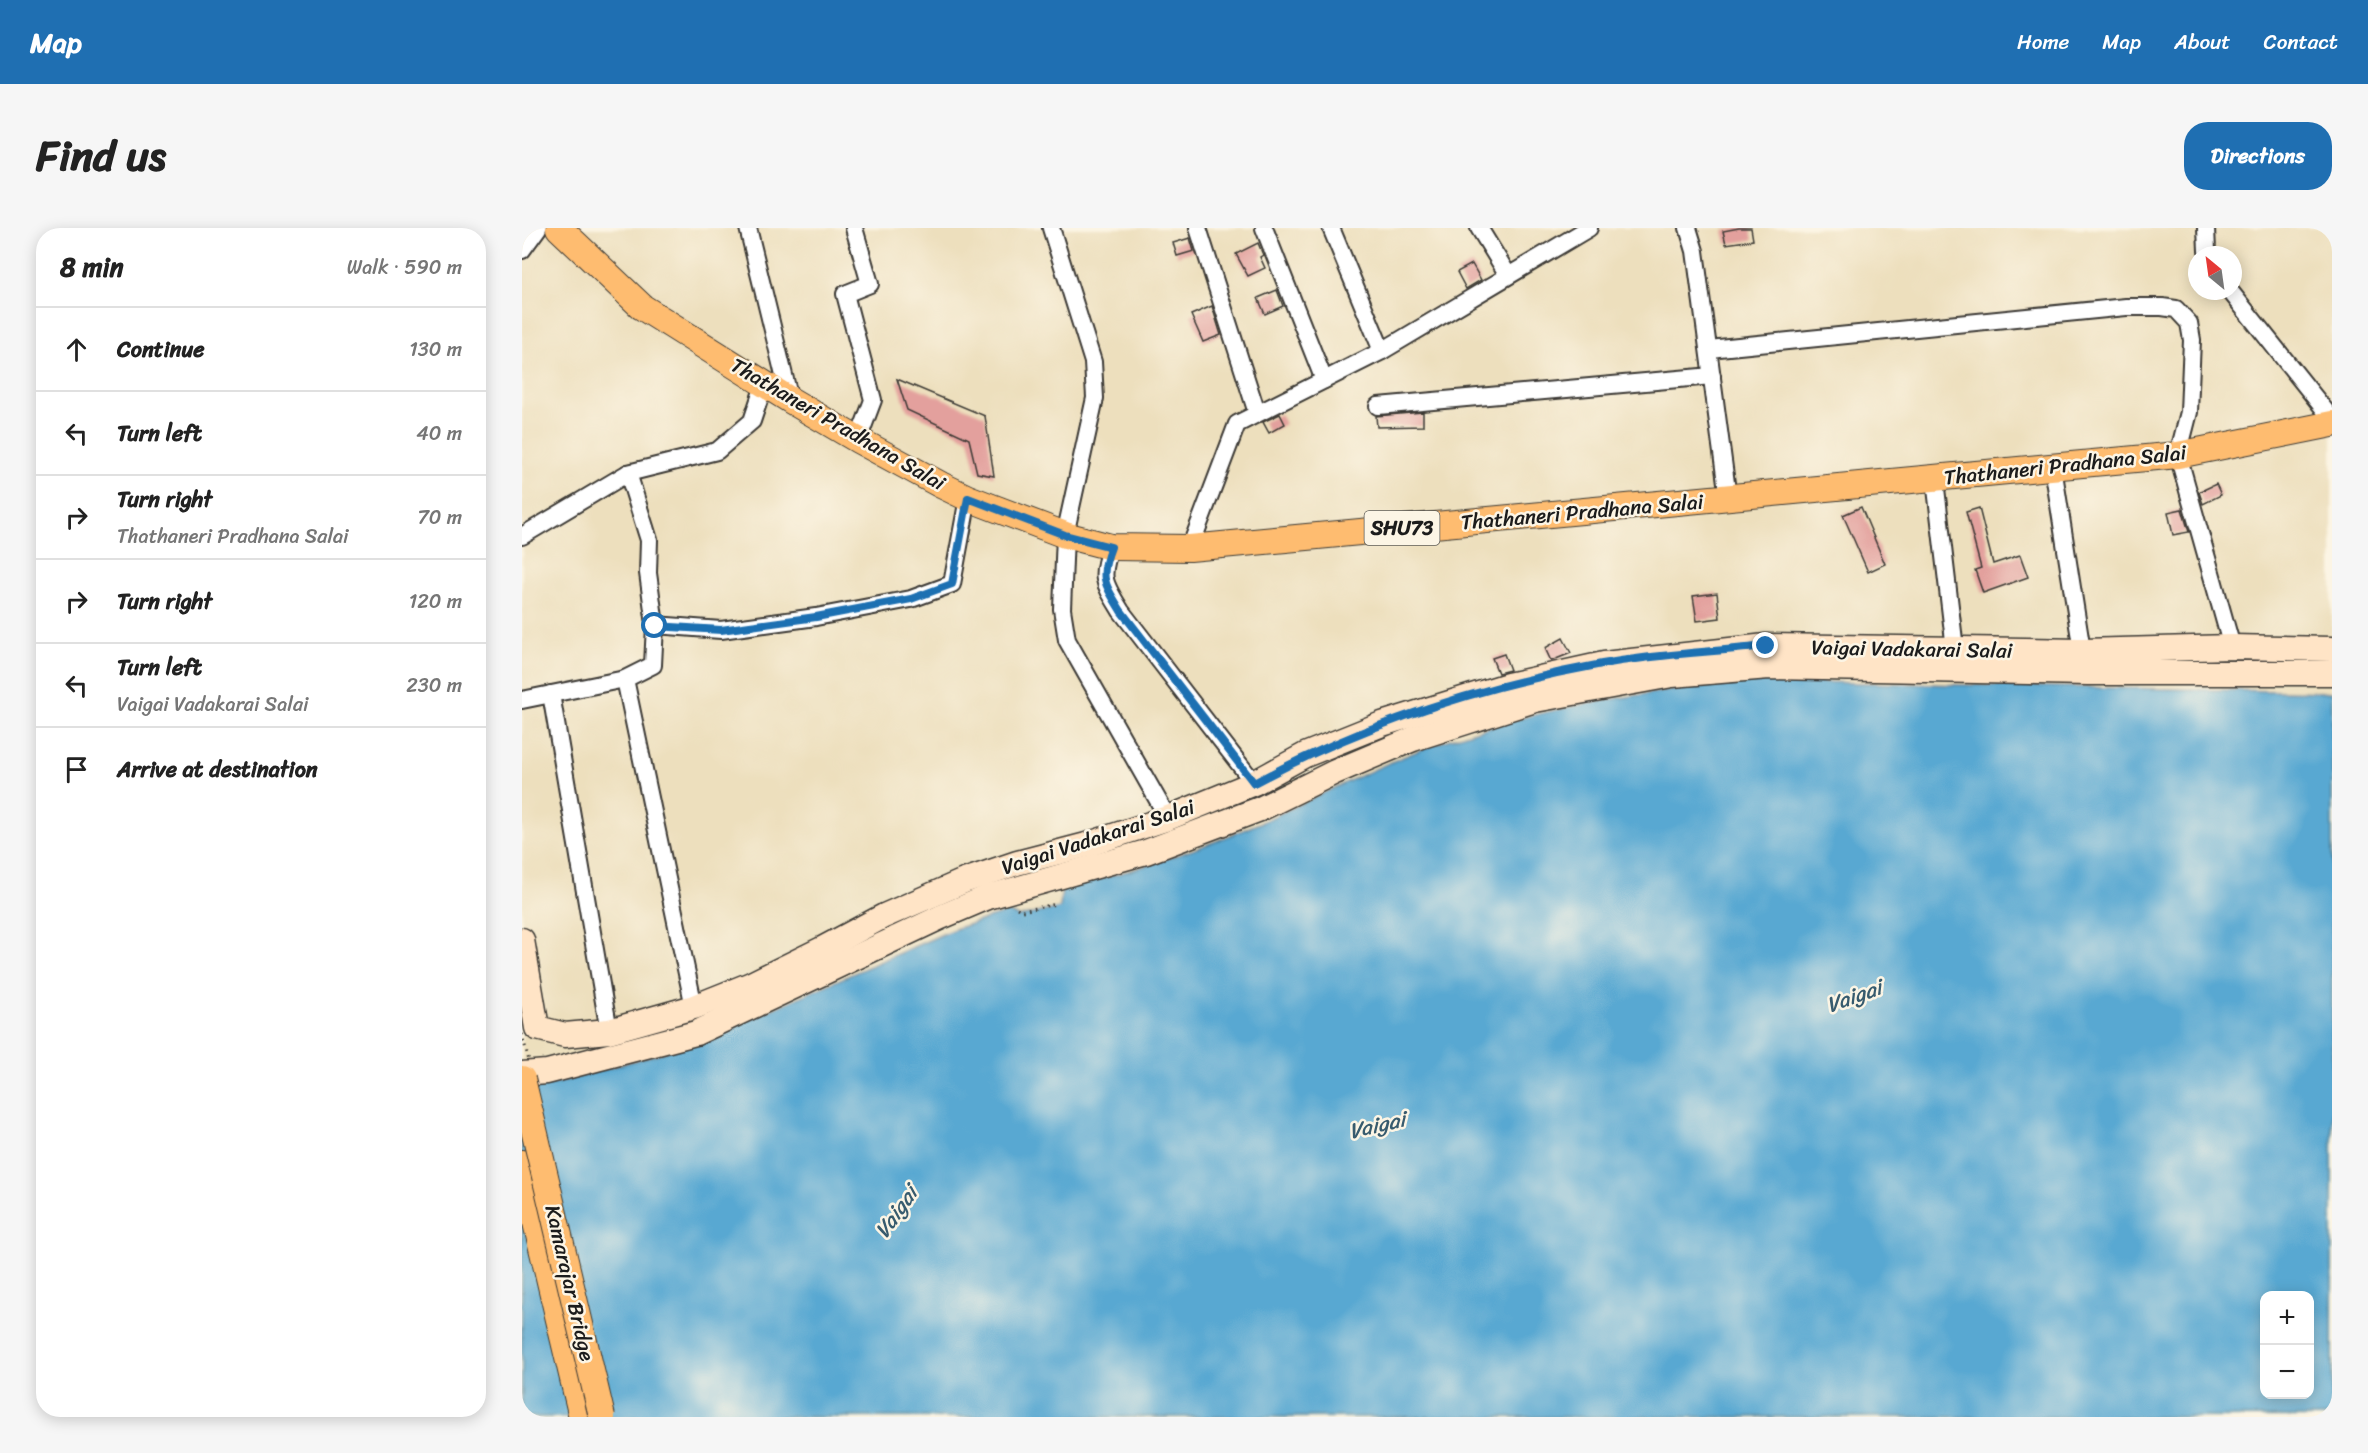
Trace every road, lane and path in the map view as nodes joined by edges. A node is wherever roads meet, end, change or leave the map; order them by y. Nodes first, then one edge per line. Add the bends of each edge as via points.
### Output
1 (538, 228) edge
2 (559, 228) edge
3 (748, 228) edge
4 (854, 228) edge
5 (1051, 228) edge
6 (1198, 228) edge
7 (1264, 228) edge
8 (1331, 228) edge
9 (1479, 228) edge
10 (1589, 228) edge
11 (1689, 228) edge
12 (2206, 228) edge
13 (2206, 246) edge
14 (522, 250) edge
15 (1508, 275) junction
16 (2237, 300) edge
17 (1709, 349) junction
18 (1382, 351) junction
19 (1712, 376) junction
20 (1324, 380) junction
21 (765, 382) junction
22 (790, 400) junction
23 (1378, 406) dead end
24 (1257, 413) junction
25 (2332, 419) edge
26 (2332, 424) edge
27 (858, 440) junction
28 (2178, 455) junction
29 (2053, 467) junction
30 (628, 473) junction
31 (1935, 480) junction
32 (968, 498) junction
33 (1728, 498) junction
34 (1065, 535) junction
35 (522, 536) edge
36 (1111, 547) junction
37 (1190, 548) junction
38 (655, 626) junction
39 (2232, 647) junction
40 (2332, 648) edge
41 (1955, 649) junction
42 (2082, 651) junction
43 (2332, 673) edge
44 (625, 679) junction
45 (551, 694) junction
46 (522, 700) edge
47 (1254, 783) junction
48 (1168, 818) junction
49 (522, 940) edge
50 (694, 1007) junction
51 (609, 1031) junction
52 (522, 1076) edge
53 (522, 1163) edge
54 (582, 1417) edge
55 (602, 1417) edge

1 - 14 street
2 - 21 main road, Thathaneri Pradhana Salai / SHU73 via 642,307
3 - 22 street
4 - 27 street via 870,284 845,294 873,400
5 - 34 street via 1093,362 1095,398
6 - 24 street
7 - 20 street
8 - 18 street
9 - 15 street
10 - 15 street
11 - 17 street
12 - 13 street
15 - 18 street
16 - 25 street
17 - 19 street
17 - 28 street via 2126,307 2176,309 2189,323 2192,340 2189,412
18 - 20 street
19 - 23 street
19 - 33 street
20 - 24 street
21 - 22 main road, Thathaneri Pradhana Salai / SHU73
21 - 30 street via 752,421 717,451
22 - 27 main road, Thathaneri Pradhana Salai / SHU73
24 - 37 street via 1237,424
26 - 28 main road, Thathaneri Pradhana Salai / SHU73
27 - 32 main road, Thathaneri Pradhana Salai / SHU73
28 - 29 main road, Thathaneri Pradhana Salai / SHU73
28 - 39 street
29 - 31 main road, Thathaneri Pradhana Salai / SHU73
29 - 42 street
30 - 35 street
30 - 38 street via 650,540 648,573
31 - 33 main road, Thathaneri Pradhana Salai / SHU73
31 - 41 street
32 - 34 main road, Thathaneri Pradhana Salai / SHU73
32 - 38 street via 952,584 911,599 816,617 721,630
33 - 37 main road, Thathaneri Pradhana Salai / SHU73
34 - 36 main road, Thathaneri Pradhana Salai / SHU73
34 - 48 street via 1062,609 1067,640
36 - 37 main road, Thathaneri Pradhana Salai / SHU73
36 - 47 street via 1103,568 1107,588
38 - 44 street via 652,665
39 - 40 main road, Vaigai Vadakarai Salai
39 - 42 main road, Vaigai Vadakarai Salai
41 - 42 main road, Vaigai Vadakarai Salai
41 - 47 main road, Vaigai Vadakarai Salai via 1766,646 1604,664 1508,685 1382,724 1305,755
43 - 52 main road, Vaigai Vadakarai Salai via 1769,667 1672,675 1535,700 1413,739 1260,809 1146,852 988,897 696,1033
44 - 45 street
44 - 50 street
45 - 46 street
45 - 51 street
47 - 48 main road, Vaigai Vadakarai Salai
48 - 50 main road, Vaigai Vadakarai Salai via 939,891 749,985
49 - 51 main road, Vaigai Vadakarai Salai via 537,1028 566,1035
50 - 51 main road, Vaigai Vadakarai Salai
52 - 55 main road, Kamarajar Bridge, bridge
53 - 54 main road, Kamarajar Bridge

